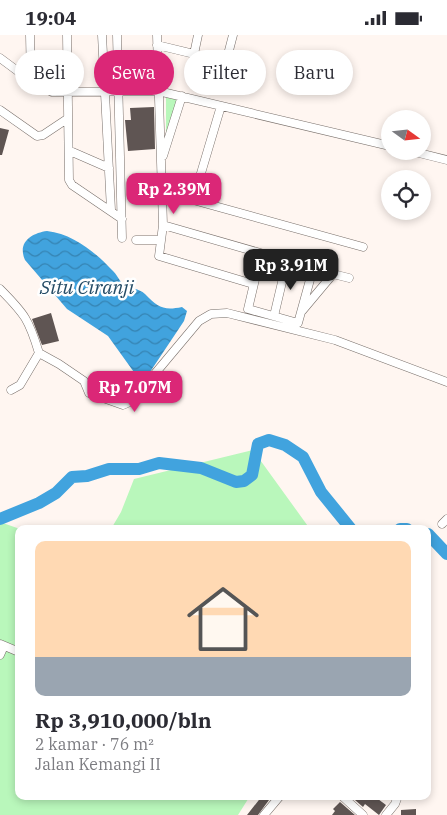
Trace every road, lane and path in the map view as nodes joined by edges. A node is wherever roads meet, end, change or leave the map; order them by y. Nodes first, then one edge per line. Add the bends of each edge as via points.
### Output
1 (67, 35) edge
2 (102, 35) edge
3 (117, 35) edge
4 (156, 35) edge
5 (198, 35) edge
6 (233, 35) edge
7 (29, 36) edge
8 (157, 45) junction
9 (30, 50) edge
10 (67, 50) edge
11 (103, 50) edge
12 (117, 50) edge
13 (157, 50) edge
14 (195, 50) edge
15 (229, 50) edge
16 (184, 52) edge
17 (0, 57) edge
18 (15, 69) edge
19 (174, 94) edge
20 (68, 95) edge
21 (104, 95) edge
22 (118, 95) edge
23 (158, 95) edge
24 (182, 96) junction
25 (220, 106) junction
26 (0, 110) edge
27 (67, 119) junction
28 (381, 144) edge
29 (70, 151) junction
30 (431, 156) edge
31 (447, 160) edge
32 (161, 163) junction
33 (109, 168) junction
34 (162, 193) junction
35 (193, 200) junction
36 (111, 210) junction
37 (122, 219) junction
38 (163, 225) junction
39 (122, 238) dead end
40 (136, 240) dead end
41 (161, 240) junction
42 (363, 247) dead end
43 (261, 254) junction
44 (287, 261) junction
45 (313, 269) junction
46 (333, 274) junction
47 (348, 278) dead end
48 (253, 284) junction
49 (0, 289) edge
50 (302, 311) junction
51 (274, 317) junction
52 (40, 353) junction
53 (447, 382) edge
54 (11, 390) dead end
55 (2, 645) edge
56 (15, 650) edge
57 (0, 655) edge
58 (276, 800) edge
59 (346, 800) edge
60 (396, 800) edge
61 (264, 815) edge
62 (363, 815) edge
63 (386, 815) edge

1 - 10 street
2 - 11 street
3 - 12 street
4 - 8 street
5 - 14 street
6 - 15 street
7 - 9 street
8 - 13 street
8 - 16 street
17 - 18 street
19 - 24 street
20 - 27 street
21 - 33 street
22 - 37 street
23 - 32 street
24 - 25 street
24 - 32 street
25 - 28 street
25 - 35 street
26 - 27 street via 37,136
27 - 29 street
29 - 33 street
29 - 36 street via 70,183
30 - 31 street
32 - 34 street
33 - 36 street
34 - 35 street
34 - 38 street
35 - 42 street
36 - 37 street
37 - 39 street
38 - 41 street
38 - 43 street
40 - 41 street
41 - 48 street via 161,258
43 - 44 street
43 - 48 street
44 - 45 street
44 - 51 street
45 - 46 street
45 - 50 street
46 - 47 street
46 - 50 street
48 - 51 street via 248,309
49 - 52 street via 28,321
50 - 51 street via 298,323
52 - 53 street via 84,381 89,393 127,404 199,321 211,314 227,313 335,341
52 - 54 street via 20,385
55 - 56 street
55 - 57 street
58 - 61 street
59 - 62 street
60 - 63 street

